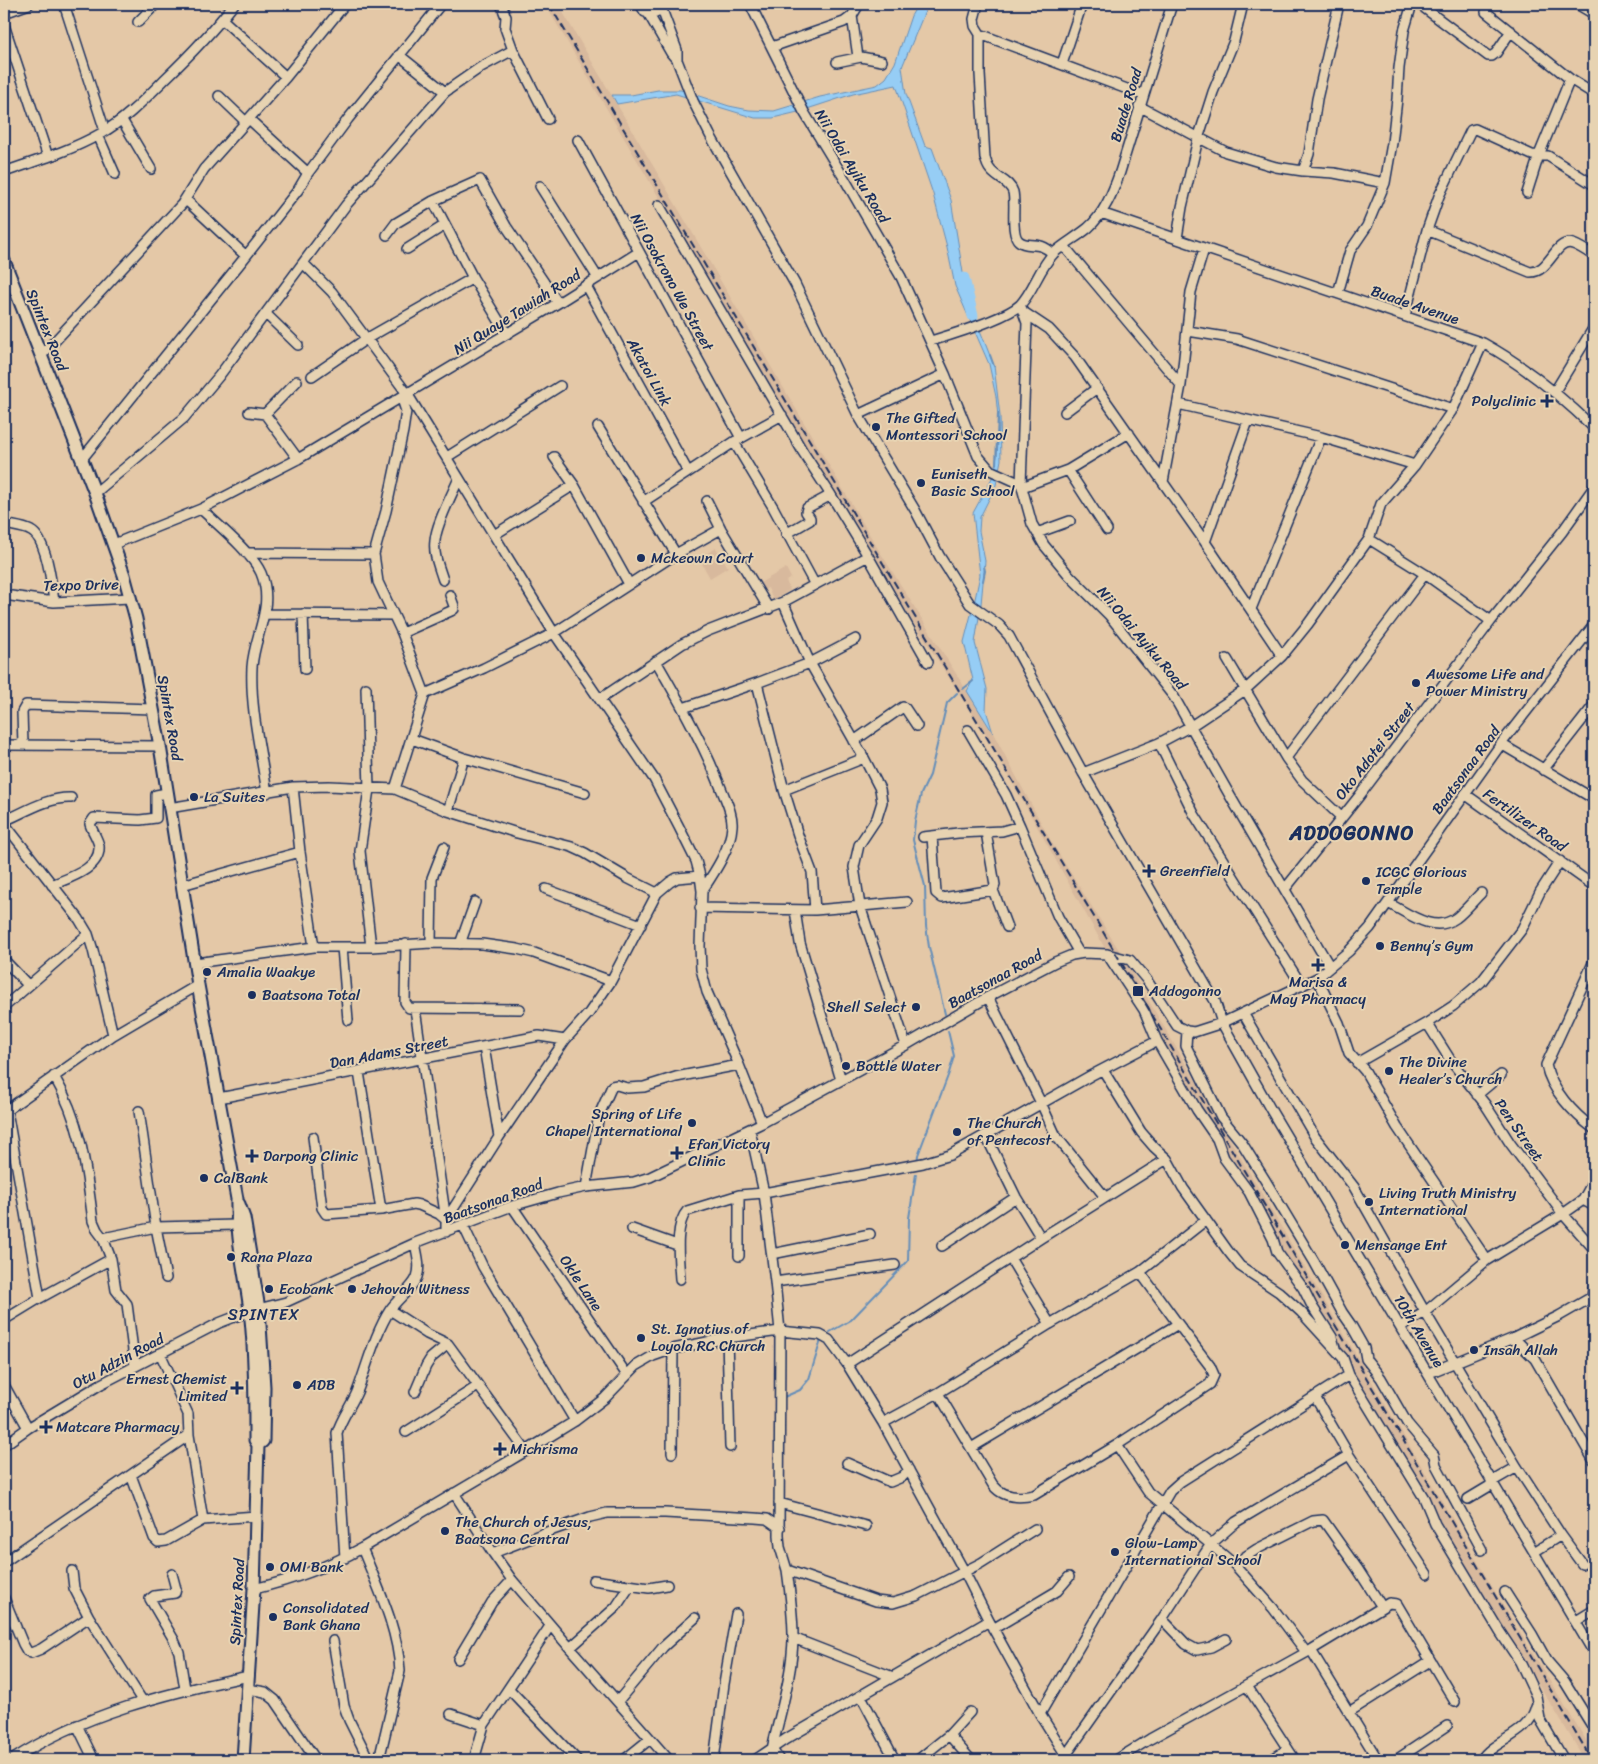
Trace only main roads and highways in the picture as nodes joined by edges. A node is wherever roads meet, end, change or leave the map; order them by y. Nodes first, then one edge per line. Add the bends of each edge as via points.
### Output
1 (4, 262) edge
2 (237, 1199) junction
3 (254, 1310) junction
4 (243, 1760) edge

1 - 2 main road, Spintex Road via 95,493 130,598 160,746 198,985
2 - 3 main road, Spintex Road via 244,1218
2 - 3 main road, Spintex Road via 236,1225
3 - 4 main road, Spintex Road via 264,1387 263,1441 258,1445 254,1590

